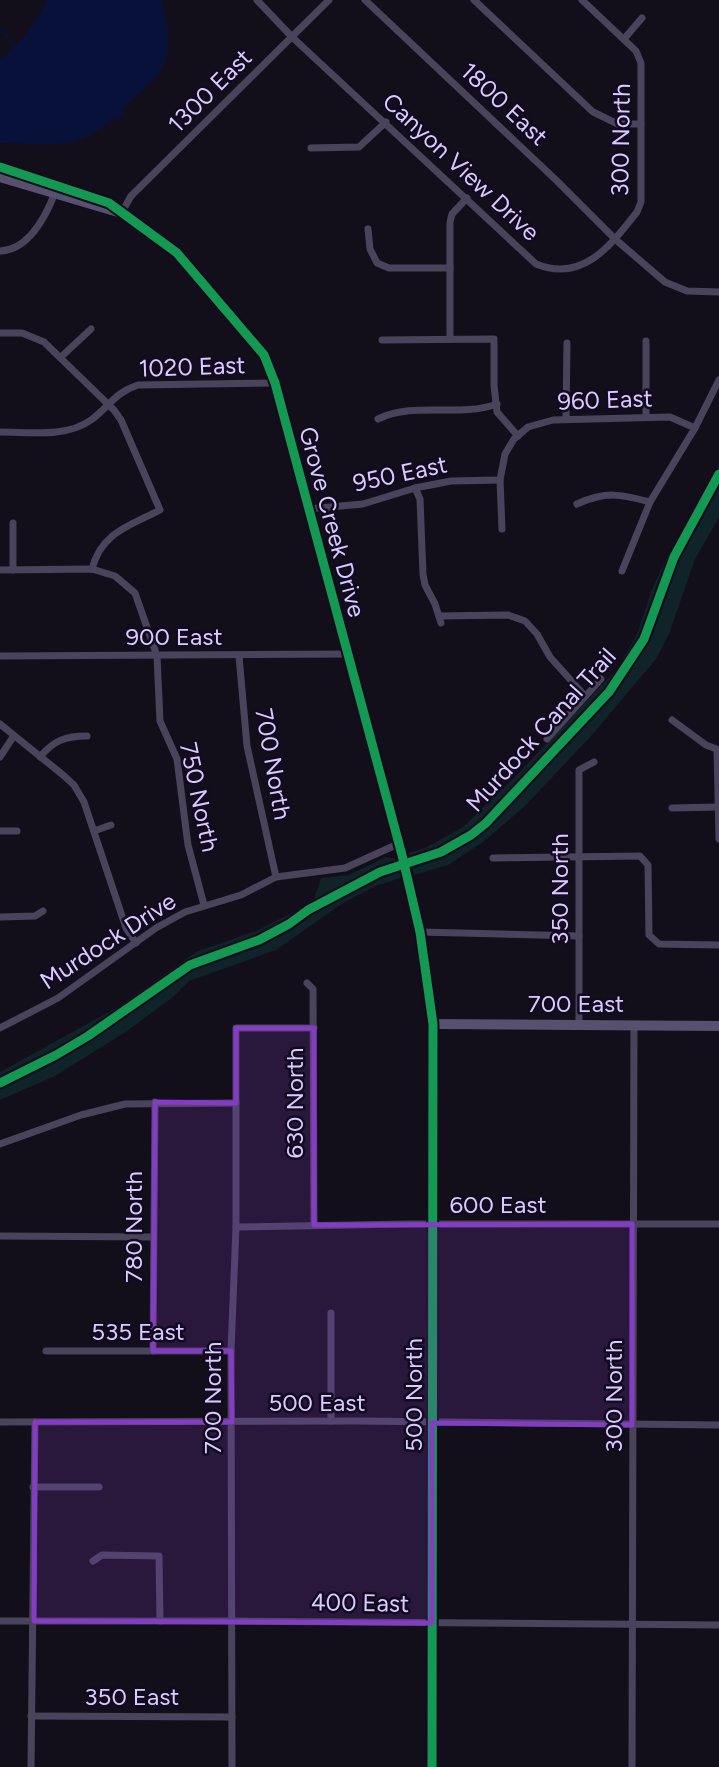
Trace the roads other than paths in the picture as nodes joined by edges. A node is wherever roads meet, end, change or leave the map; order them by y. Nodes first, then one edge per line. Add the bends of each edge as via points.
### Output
1 (257, 0) edge
2 (329, 0) edge
3 (365, 0) edge
4 (474, 0) edge
5 (582, 0) edge
6 (642, 18) dead end
7 (292, 37) junction
8 (624, 39) junction
9 (386, 122) junction
10 (641, 124) junction
11 (311, 148) dead end
12 (0, 167) edge
13 (0, 177) edge
14 (56, 189) junction
15 (467, 198) junction
16 (122, 212) junction
17 (368, 229) dead end
18 (615, 239) junction
19 (0, 251) edge
20 (450, 268) junction
21 (719, 292) edge
22 (91, 329) dead end
23 (0, 333) edge
24 (450, 339) junction
25 (382, 340) dead end
26 (646, 341) dead end
27 (567, 343) dead end
28 (61, 357) junction
29 (719, 380) edge
30 (275, 383) junction
31 (108, 404) junction
32 (497, 404) junction
33 (646, 417) junction
34 (378, 419) dead end
35 (566, 419) junction
36 (695, 428) junction
37 (0, 432) edge
38 (518, 436) junction
39 (500, 480) junction
40 (415, 488) junction
41 (650, 502) junction
42 (577, 505) dead end
43 (308, 509) junction
44 (13, 523) dead end
45 (502, 529) dead end
46 (92, 569) junction
47 (0, 570) edge
48 (13, 570) junction
49 (622, 571) dead end
50 (348, 654) junction
51 (0, 656) edge
52 (157, 656) junction
53 (239, 656) junction
54 (601, 679) dead end
55 (584, 696) junction
56 (672, 720) dead end
57 (0, 724) edge
58 (87, 736) dead end
59 (13, 737) junction
60 (547, 739) dead end
61 (718, 750) edge
62 (0, 757) edge
63 (40, 757) junction
64 (594, 762) dead end
65 (718, 807) edge
66 (672, 808) dead end
67 (111, 825) dead end
68 (0, 831) edge
69 (17, 831) dead end
70 (94, 831) junction
71 (719, 839) edge
72 (398, 844) junction
73 (579, 856) junction
74 (493, 858) dead end
75 (276, 877) junction
76 (204, 905) junction
77 (43, 911) dead end
78 (0, 917) edge
79 (420, 932) junction
80 (579, 936) junction
81 (135, 943) junction
82 (719, 945) edge
83 (307, 983) dead end
84 (433, 1024) junction
85 (579, 1025) junction
86 (635, 1026) junction
87 (719, 1026) edge
88 (0, 1028) edge
89 (314, 1028) junction
90 (155, 1102) junction
91 (236, 1103) junction
92 (0, 1144) edge
93 (434, 1224) junction
94 (632, 1224) junction
95 (719, 1224) edge
96 (314, 1225) junction
97 (236, 1227) junction
98 (0, 1236) edge
99 (153, 1237) junction
100 (331, 1313) dead end
101 (46, 1351) dead end
102 (153, 1351) junction
103 (231, 1351) junction
104 (0, 1422) edge
105 (34, 1422) junction
106 (232, 1422) junction
107 (331, 1422) junction
108 (432, 1423) junction
109 (632, 1425) junction
110 (719, 1425) edge
111 (33, 1487) junction
112 (99, 1488) dead end
113 (93, 1561) dead end
114 (34, 1621) junction
115 (160, 1621) junction
116 (231, 1621) junction
117 (0, 1622) edge
118 (432, 1623) junction
119 (719, 1625) edge
120 (633, 1626) junction
121 (32, 1716) junction
122 (232, 1717) junction
123 (31, 1767) edge
124 (232, 1767) edge
125 (432, 1767) edge
126 (632, 1767) edge

1 - 7 street, Canyon View Drive
2 - 7 street, 1300 East
3 - 18 street, 1800 East
4 - 10 street via 593,112 618,124
5 - 8 street, 300 North
6 - 8 street
7 - 9 street, Canyon View Drive
7 - 16 street, 1300 East via 131,196
8 - 10 street, 300 North via 641,63
9 - 11 street via 359,147
9 - 15 street, Canyon View Drive
10 - 18 street, 300 North via 641,202
12 - 14 street, Grove Creek Drive
13 - 14 street, Grove Creek Drive
14 - 16 street, Grove Creek Drive
14 - 19 street via 34,231 17,247
15 - 18 street, Canyon View Drive via 545,268 577,268 594,261
15 - 20 street via 450,222
16 - 30 street, Grove Creek Drive via 177,253 264,355
17 - 20 street via 377,263 389,268
18 - 21 street, 1800 East via 665,282 687,291
20 - 24 street
22 - 28 street
23 - 28 street via 28,335
24 - 25 street
24 - 32 street via 494,339
26 - 33 street
27 - 35 street
28 - 31 street
29 - 36 street
30 - 31 street, 1020 East via 138,384
30 - 43 street, Grove Creek Drive
31 - 37 street, 1020 East via 69,431
31 - 46 street via 121,420 160,510 108,538 96,553
32 - 34 street via 474,410 396,411
32 - 38 street via 498,412
33 - 35 street, 960 East
33 - 36 street, 960 East via 670,417
35 - 38 street, 960 East via 527,427
36 - 41 street
38 - 39 street via 505,454
39 - 40 street, 950 East via 451,481
39 - 45 street
40 - 43 street, 950 East via 363,504
40 - 55 street via 420,499 425,585 440,620 508,615 525,621
41 - 42 street via 608,495
41 - 49 street
43 - 50 street, Grove Creek Drive
44 - 48 street
46 - 48 street
46 - 52 street, 750 North via 115,576 135,593
47 - 48 street
50 - 53 street, 900 East
50 - 72 street, Grove Creek Drive
51 - 52 street, 900 East
52 - 53 street, 900 East
52 - 76 street, 750 North via 160,721 177,758 188,845
53 - 75 street, 700 North via 247,746
54 - 55 street
55 - 60 street
56 - 61 street
57 - 59 street
58 - 63 street via 58,741
59 - 62 street
59 - 63 street
61 - 65 street
63 - 70 street via 74,785
64 - 73 street, 350 North via 579,770
65 - 66 street
65 - 71 street
67 - 70 street
68 - 69 street
70 - 81 street
72 - 75 street, Murdock Drive via 345,868
72 - 79 street, Grove Creek Drive
73 - 74 street
73 - 80 street, 350 North
73 - 82 street via 640,856 649,865 649,935 659,944
75 - 76 street, Murdock Drive via 240,895
76 - 81 street, Murdock Drive via 172,918
77 - 78 street via 35,916
79 - 80 street
79 - 84 street, Grove Creek Drive
80 - 85 street, 350 North
81 - 88 street, Murdock Drive via 58,998
83 - 89 street, 630 North via 313,989
84 - 85 street, 700 East
84 - 93 street, 500 North
85 - 86 street, 700 East
86 - 87 street, 700 East
86 - 94 street, 300 North
89 - 91 street, 700 North via 236,1028
89 - 96 street, 630 North
90 - 91 street
90 - 92 street via 81,1115
90 - 99 street, 780 North
91 - 97 street, 700 North
93 - 94 street, 600 East
93 - 96 street, 600 East
93 - 108 street, 500 North
94 - 95 street, 600 East
94 - 109 street, 300 North
96 - 97 street, 600 East
97 - 103 street, 700 North
98 - 99 street
99 - 102 street, 780 North
100 - 107 street
101 - 102 street, 535 East
102 - 103 street, 535 East
103 - 106 street, 700 North
104 - 105 street, 500 East
105 - 106 street, 500 East
105 - 111 street
106 - 107 street, 500 East
106 - 116 street, 700 North
107 - 108 street, 500 East
108 - 109 street, 500 East
108 - 118 street, 500 North
109 - 110 street, 500 East
109 - 120 street, 300 North
111 - 112 street
111 - 114 street
113 - 115 street via 102,1555 159,1556
114 - 115 street, 400 East
114 - 117 street, 400 East
114 - 121 street
115 - 116 street, 400 East
116 - 118 street, 400 East
116 - 122 street, 700 North
118 - 120 street, 400 East
118 - 125 street, 500 North
119 - 120 street, 400 East
120 - 126 street, 300 North
121 - 122 street, 350 East
121 - 123 street
122 - 124 street, 700 North

